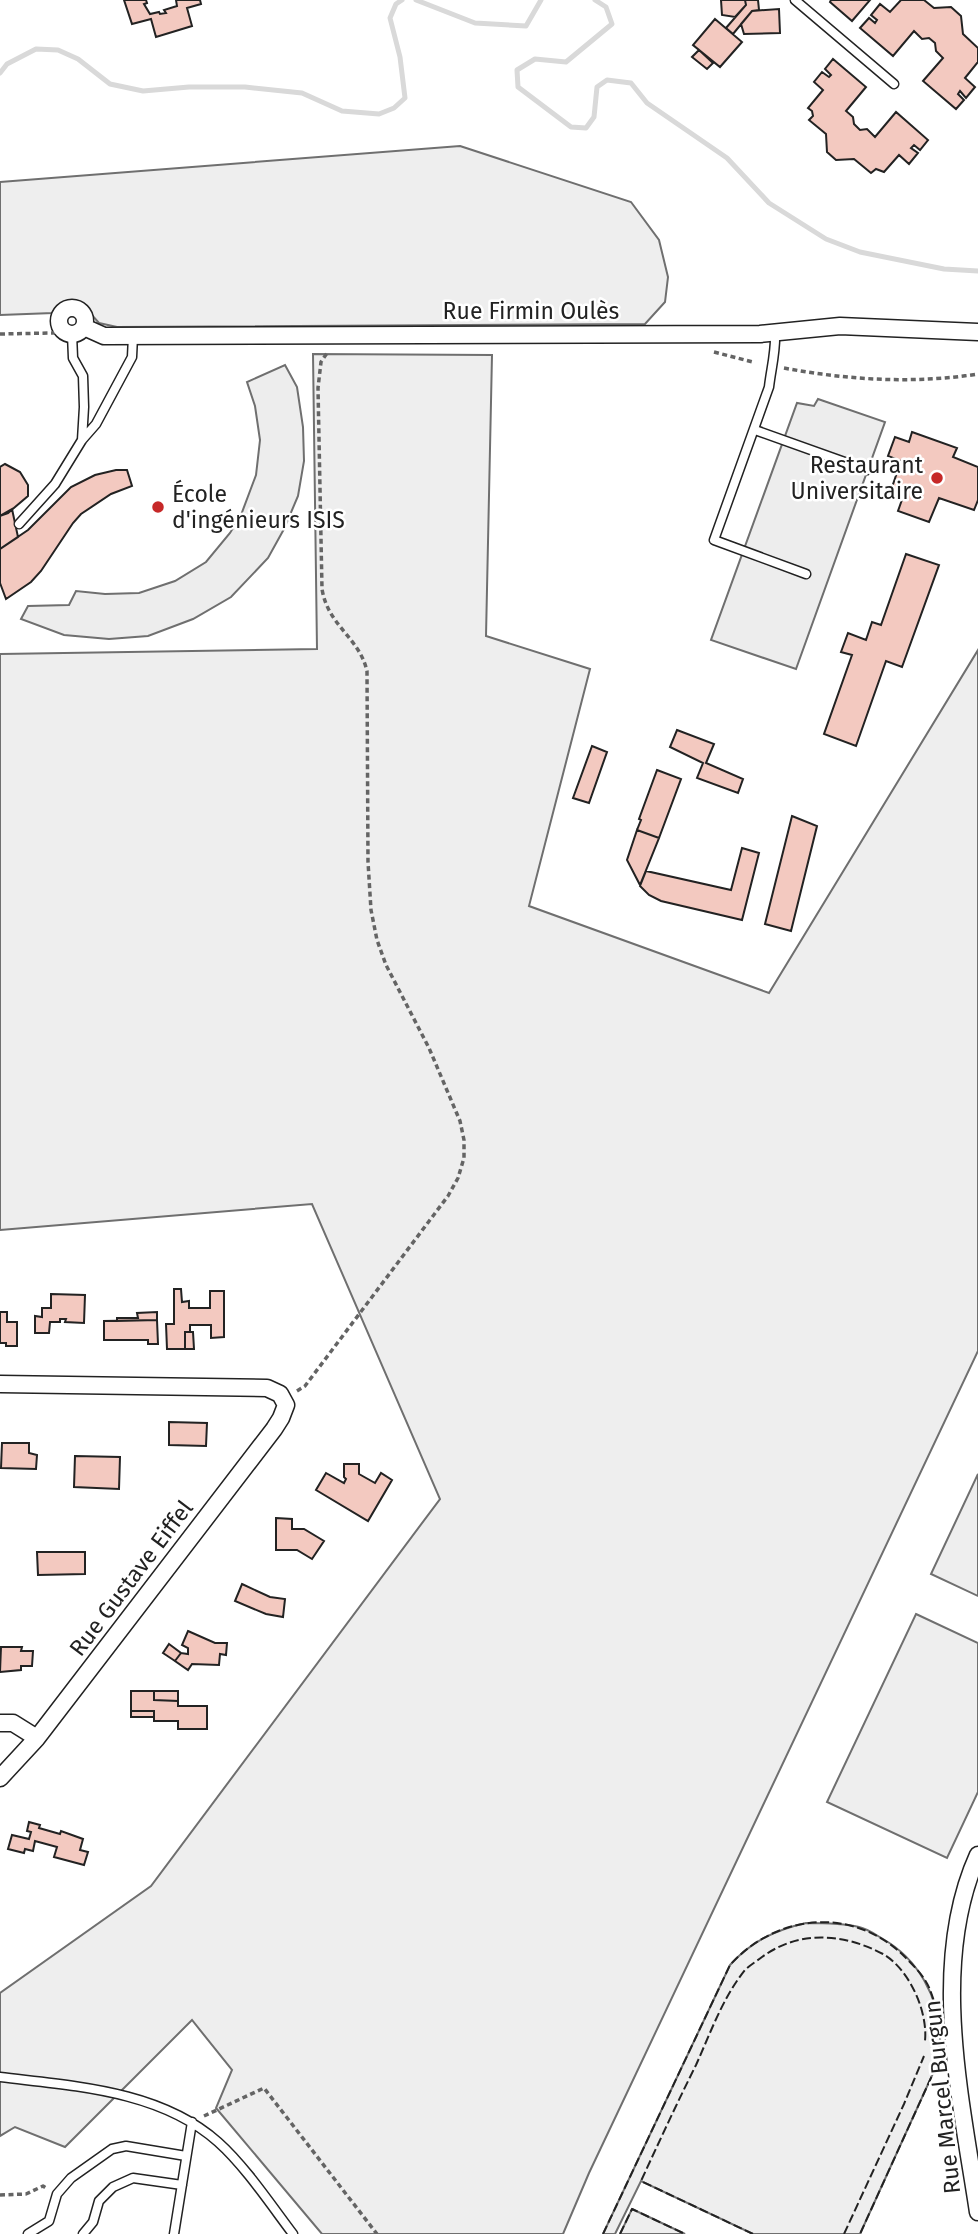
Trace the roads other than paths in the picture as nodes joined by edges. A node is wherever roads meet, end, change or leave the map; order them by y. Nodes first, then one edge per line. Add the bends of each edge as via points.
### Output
1 (795, 0) edge
2 (894, 84) dead end
3 (72, 330) joint
4 (978, 332) edge
5 (775, 333) junction
6 (133, 336) junction
7 (754, 430) junction
8 (82, 440) junction
9 (867, 470) dead end
10 (19, 524) dead end
11 (806, 574) dead end
12 (0, 1384) edge
13 (0, 1723) edge
14 (37, 1738) junction
15 (0, 1778) edge
16 (978, 1855) edge
17 (0, 2077) edge
18 (192, 2122) junction
19 (186, 2156) junction
20 (182, 2185) junction
21 (978, 2212) edge
22 (28, 2234) edge
23 (83, 2234) edge
24 (174, 2234) edge
25 (293, 2234) edge

1 - 2 lane
3 - 6 street, Rue Firmin Oulès
3 - 8 lane via 73,358 83,376
4 - 5 street, Rue Firmin Oulès via 840,326
5 - 6 street, Rue Firmin Oulès
5 - 7 lane via 769,387
6 - 8 lane via 132,357 96,424
7 - 9 lane
7 - 11 lane via 714,540
8 - 10 lane via 55,484
12 - 14 street, Rue Gustave Eiffel via 267,1388 285,1399 285,1412 274,1429
13 - 14 street via 13,1723
14 - 15 street, Rue Gustave Eiffel
16 - 21 street, Rue Marcel Burgun via 958,1917 953,2021
17 - 18 lane via 125,2096
18 - 19 lane
18 - 25 lane via 220,2144
19 - 20 lane
19 - 22 lane via 126,2146 112,2149 71,2178 57,2194 49,2221
20 - 23 lane via 133,2178 113,2187 99,2201 93,2222
20 - 24 lane

